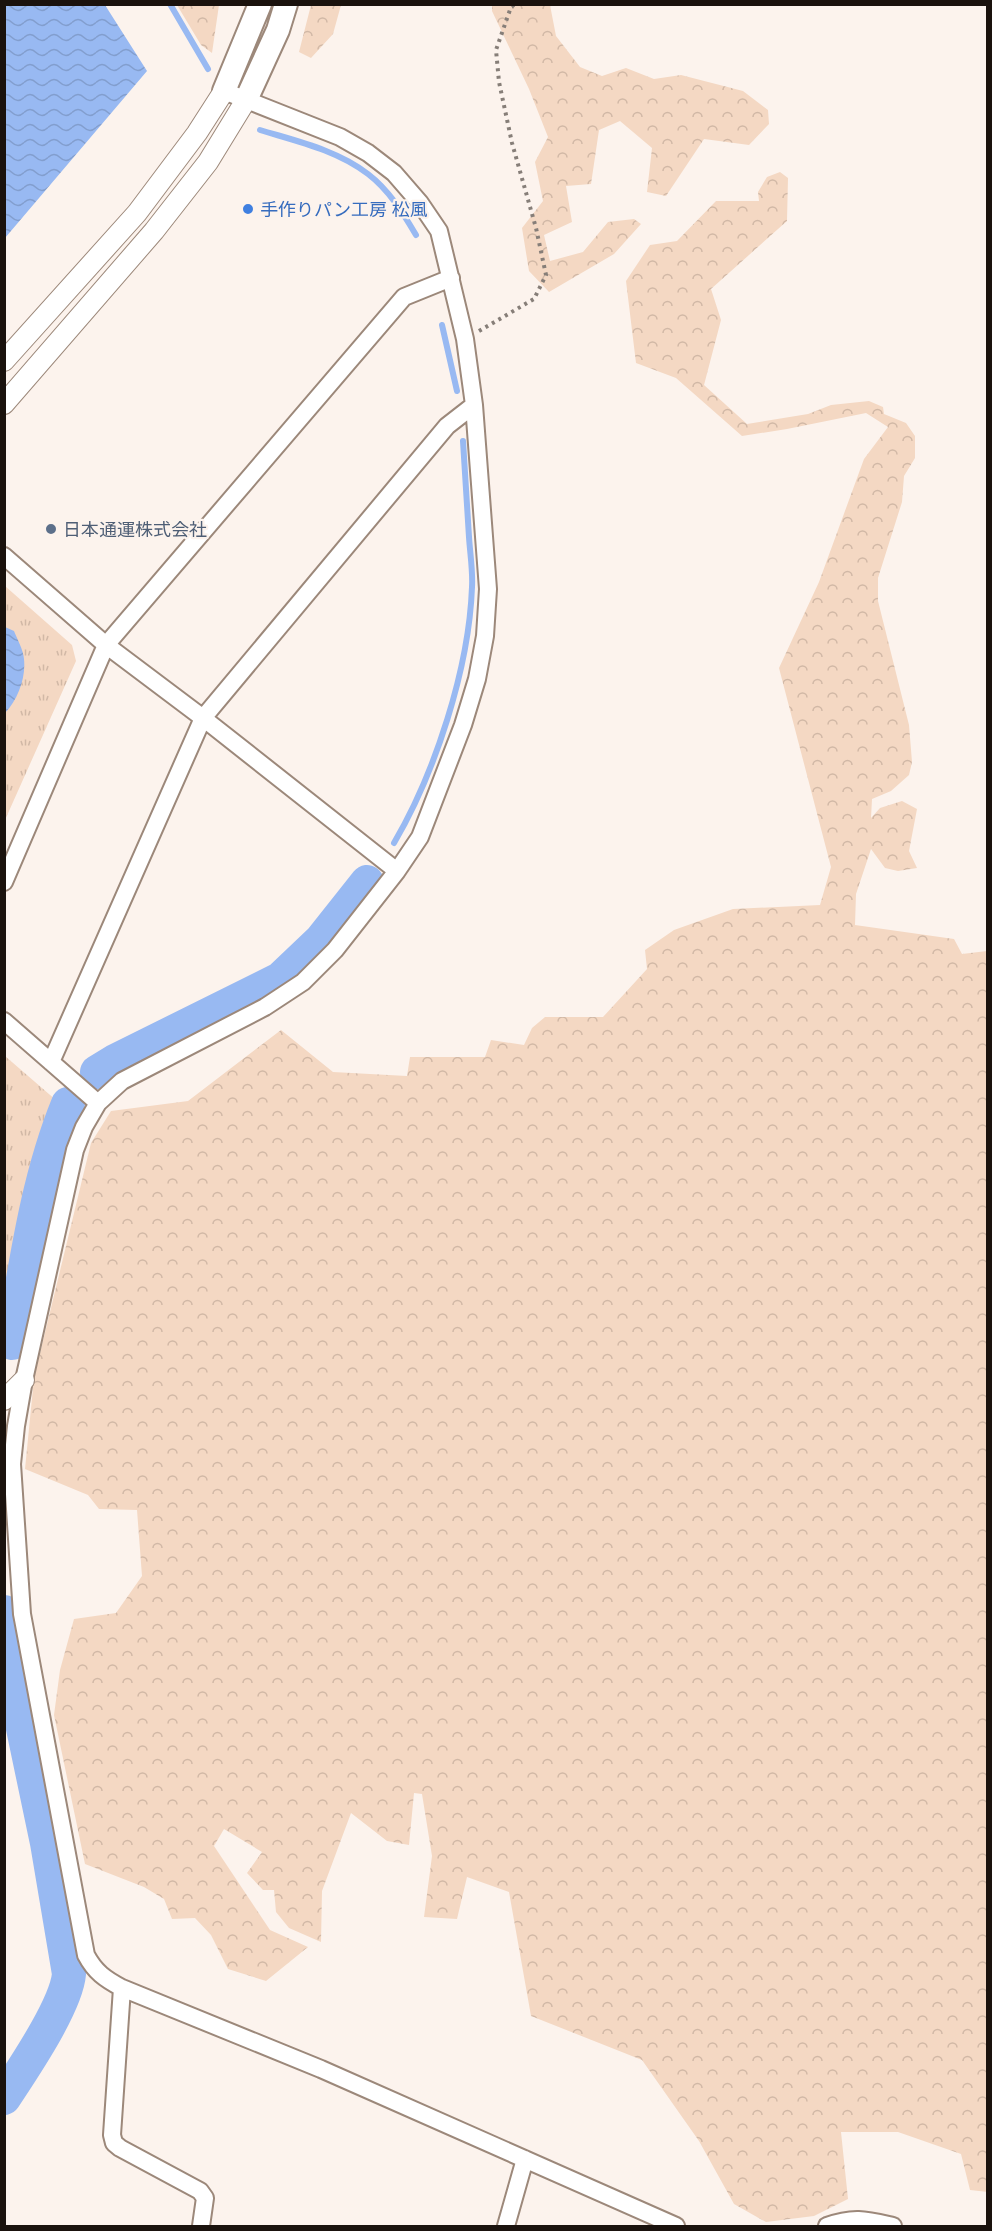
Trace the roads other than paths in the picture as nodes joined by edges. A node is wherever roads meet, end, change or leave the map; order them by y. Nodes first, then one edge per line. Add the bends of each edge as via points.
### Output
1 (260, 4) edge
2 (286, 4) edge
3 (224, 91) junction
4 (246, 100) junction
5 (451, 278) junction
6 (4, 361) edge
7 (4, 404) edge
8 (474, 405) junction
9 (4, 556) edge
10 (106, 645) junction
11 (203, 718) junction
12 (397, 871) junction
13 (4, 882) edge
14 (4, 1021) edge
15 (51, 1062) junction
16 (98, 1103) junction
17 (24, 1380) junction
18 (4, 1400) edge
19 (122, 1988) junction
20 (525, 2159) junction
21 (201, 2226) edge
22 (506, 2226) edge
23 (676, 2226) edge
24 (827, 2226) edge
25 (893, 2226) edge

1 - 3 main road
2 - 4 main road
3 - 4 street
3 - 6 street via 137,213
4 - 5 street via 340,137 393,173 439,231
4 - 7 street via 208,162 154,231
5 - 8 street
5 - 10 street via 404,297
8 - 11 street via 447,426
8 - 12 street via 488,589 485,636 477,679 443,782 420,837
9 - 10 street
10 - 11 street
10 - 13 street
11 - 12 street
11 - 15 street
12 - 16 street via 335,950 303,982 265,1007 122,1081
14 - 15 street
15 - 16 street
16 - 17 street via 75,1150
17 - 18 street
17 - 19 street via 12,1464 22,1614 86,1955 100,1976
19 - 20 street via 321,2069
19 - 21 street via 114,2143 200,2191 205,2198
20 - 22 street
20 - 23 street
24 - 25 street via 856,2218

